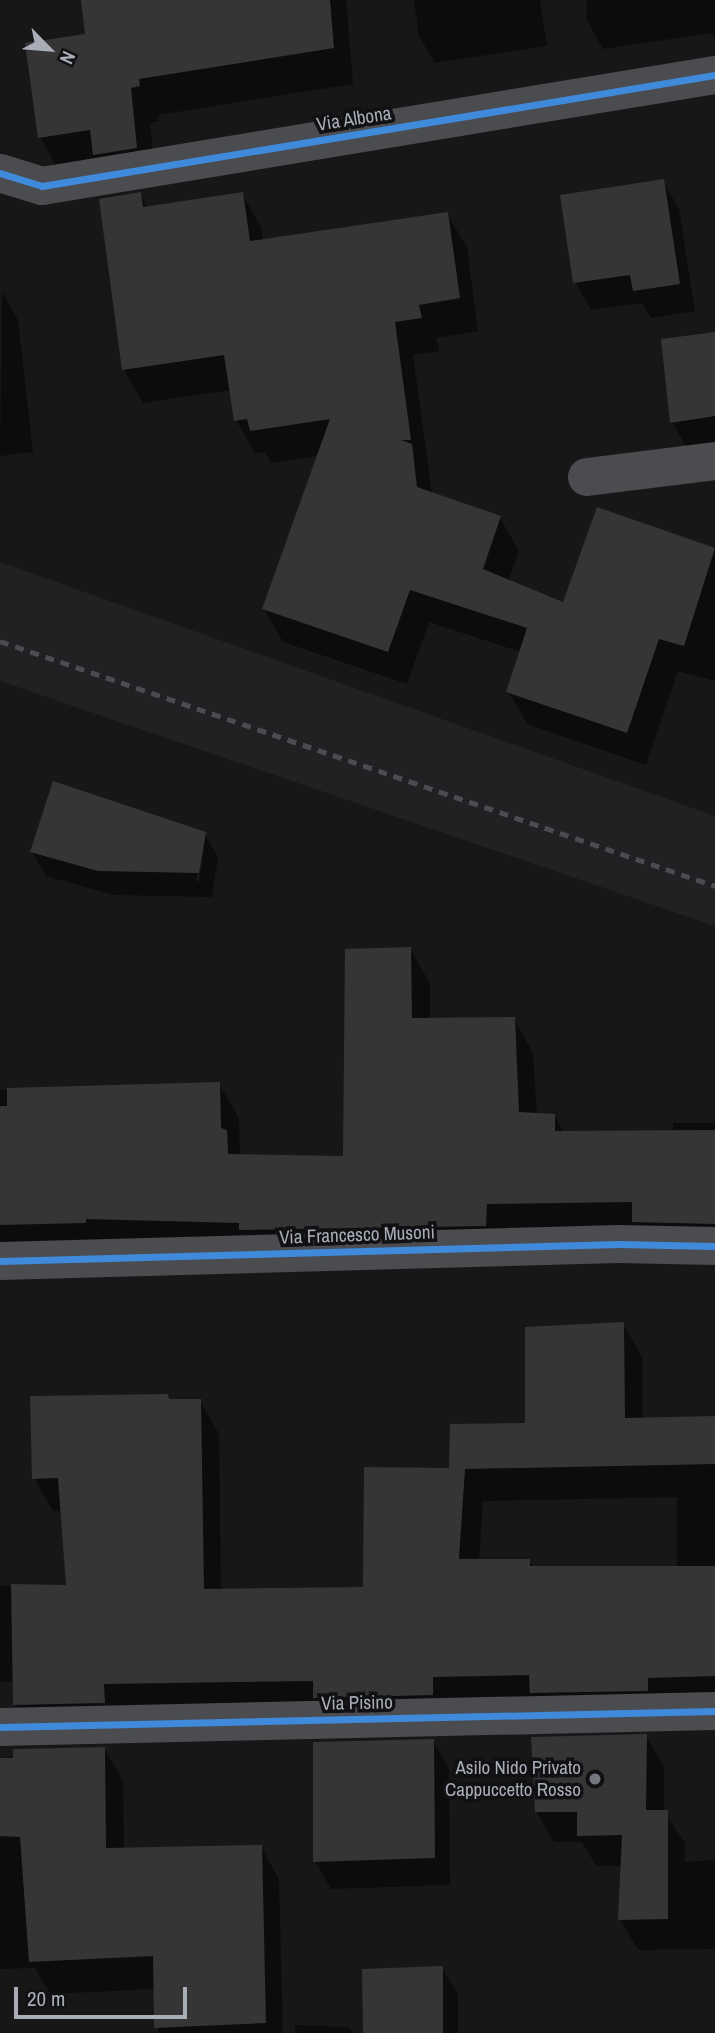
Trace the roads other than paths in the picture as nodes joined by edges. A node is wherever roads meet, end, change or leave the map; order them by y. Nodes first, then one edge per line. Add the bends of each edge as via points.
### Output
1 (715, 75) edge
2 (0, 173) edge
3 (715, 461) edge
4 (587, 477) dead end
5 (715, 1246) edge
6 (0, 1261) edge
7 (715, 1711) edge
8 (0, 1727) edge

1 - 2 street, Via Albona via 42,186
3 - 4 street
5 - 6 street, Via Francesco Musoni via 619,1244
7 - 8 street, Via Pisino

